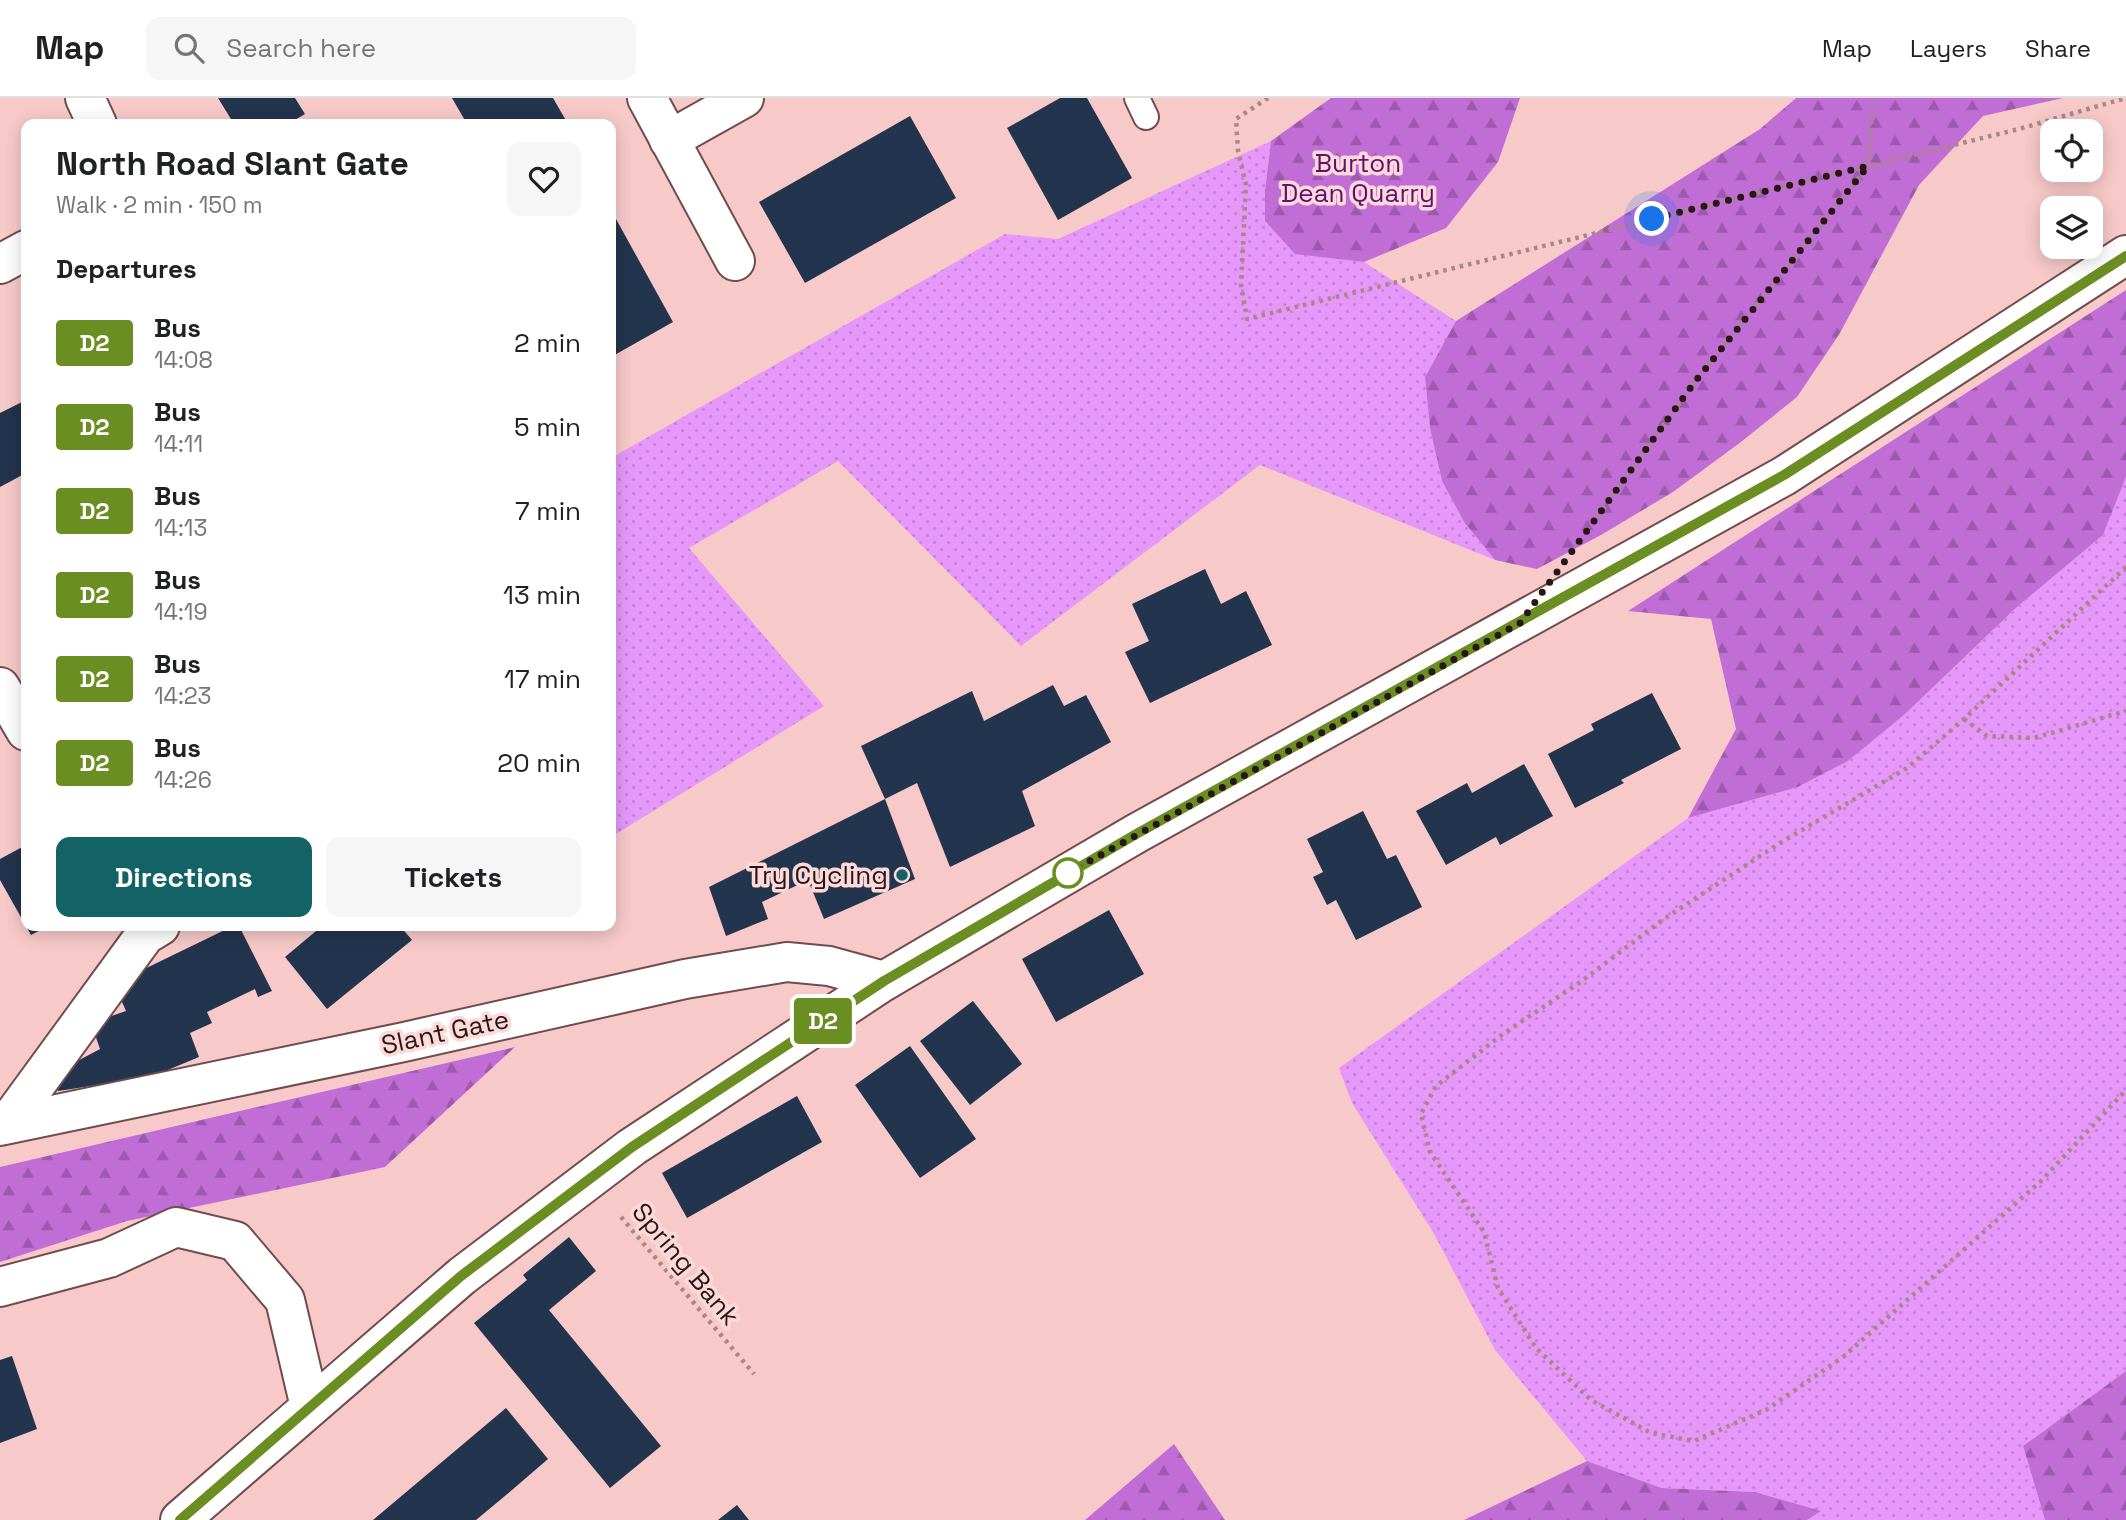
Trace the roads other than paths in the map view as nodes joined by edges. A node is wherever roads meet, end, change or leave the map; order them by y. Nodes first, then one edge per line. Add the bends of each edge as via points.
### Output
1 (85, 98) edge
2 (647, 98) edge
3 (744, 98) edge
4 (95, 119) edge
5 (669, 140) junction
6 (21, 253) edge
7 (2126, 256) edge
8 (735, 261) dead end
9 (0, 264) edge
10 (0, 687) edge
11 (21, 723) edge
12 (147, 931) edge
13 (884, 981) junction
14 (3, 1125) edge
15 (0, 1287) edge
16 (310, 1407) junction
17 (180, 1520) edge

1 - 4 main road
2 - 5 main road
3 - 5 main road
5 - 8 main road
6 - 9 main road
7 - 13 main road via 1784,475 1138,833
10 - 11 main road
12 - 14 main road, Slant Gate
13 - 14 main road, Slant Gate via 829,966 787,962 685,979
13 - 16 main road via 632,1147 461,1276
15 - 16 main road via 109,1258 176,1227 235,1241 285,1300
16 - 17 main road

